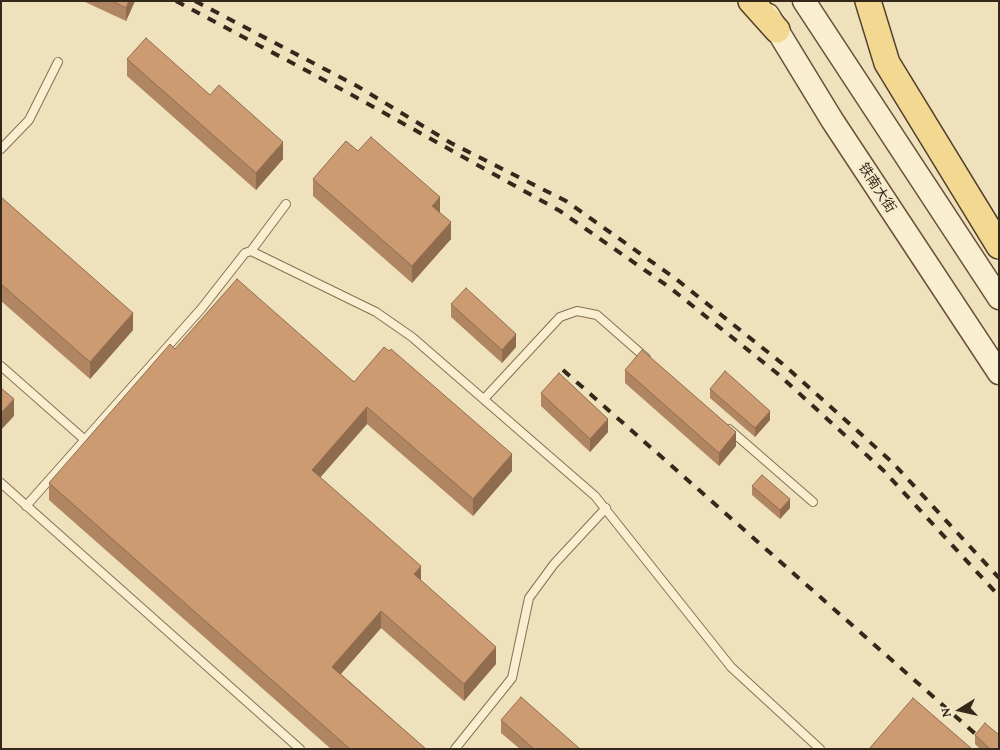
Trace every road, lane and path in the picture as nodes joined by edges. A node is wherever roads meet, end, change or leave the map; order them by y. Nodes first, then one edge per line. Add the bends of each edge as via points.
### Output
1 (751, 1) edge
2 (760, 1) edge
3 (804, 1) edge
4 (868, 1) edge
5 (777, 30) junction
6 (58, 62) dead end
7 (1, 149) edge
8 (286, 204) dead end
9 (999, 246) edge
10 (251, 251) junction
11 (999, 298) edge
12 (1, 366) edge
13 (657, 367) edge
14 (999, 373) edge
15 (484, 399) junction
16 (724, 425) edge
17 (84, 440) junction
18 (1, 483) edge
19 (813, 502) dead end
20 (26, 506) junction
21 (606, 508) junction
22 (300, 749) edge
23 (455, 749) edge
24 (820, 749) edge

1 - 5 main road
2 - 5 main road, 铁南大街
3 - 11 main road
4 - 9 main road via 887,63
5 - 14 main road, 铁南大街 via 832,120
6 - 7 lane via 29,120
8 - 10 lane
10 - 15 lane via 376,312 412,337
10 - 17 lane via 245,253 201,309
12 - 17 lane
13 - 15 lane via 597,315 577,311 560,318
15 - 21 lane
16 - 19 lane
17 - 20 lane
18 - 20 lane
20 - 22 lane
21 - 23 lane via 554,564 529,598 512,678
21 - 24 lane via 731,667

